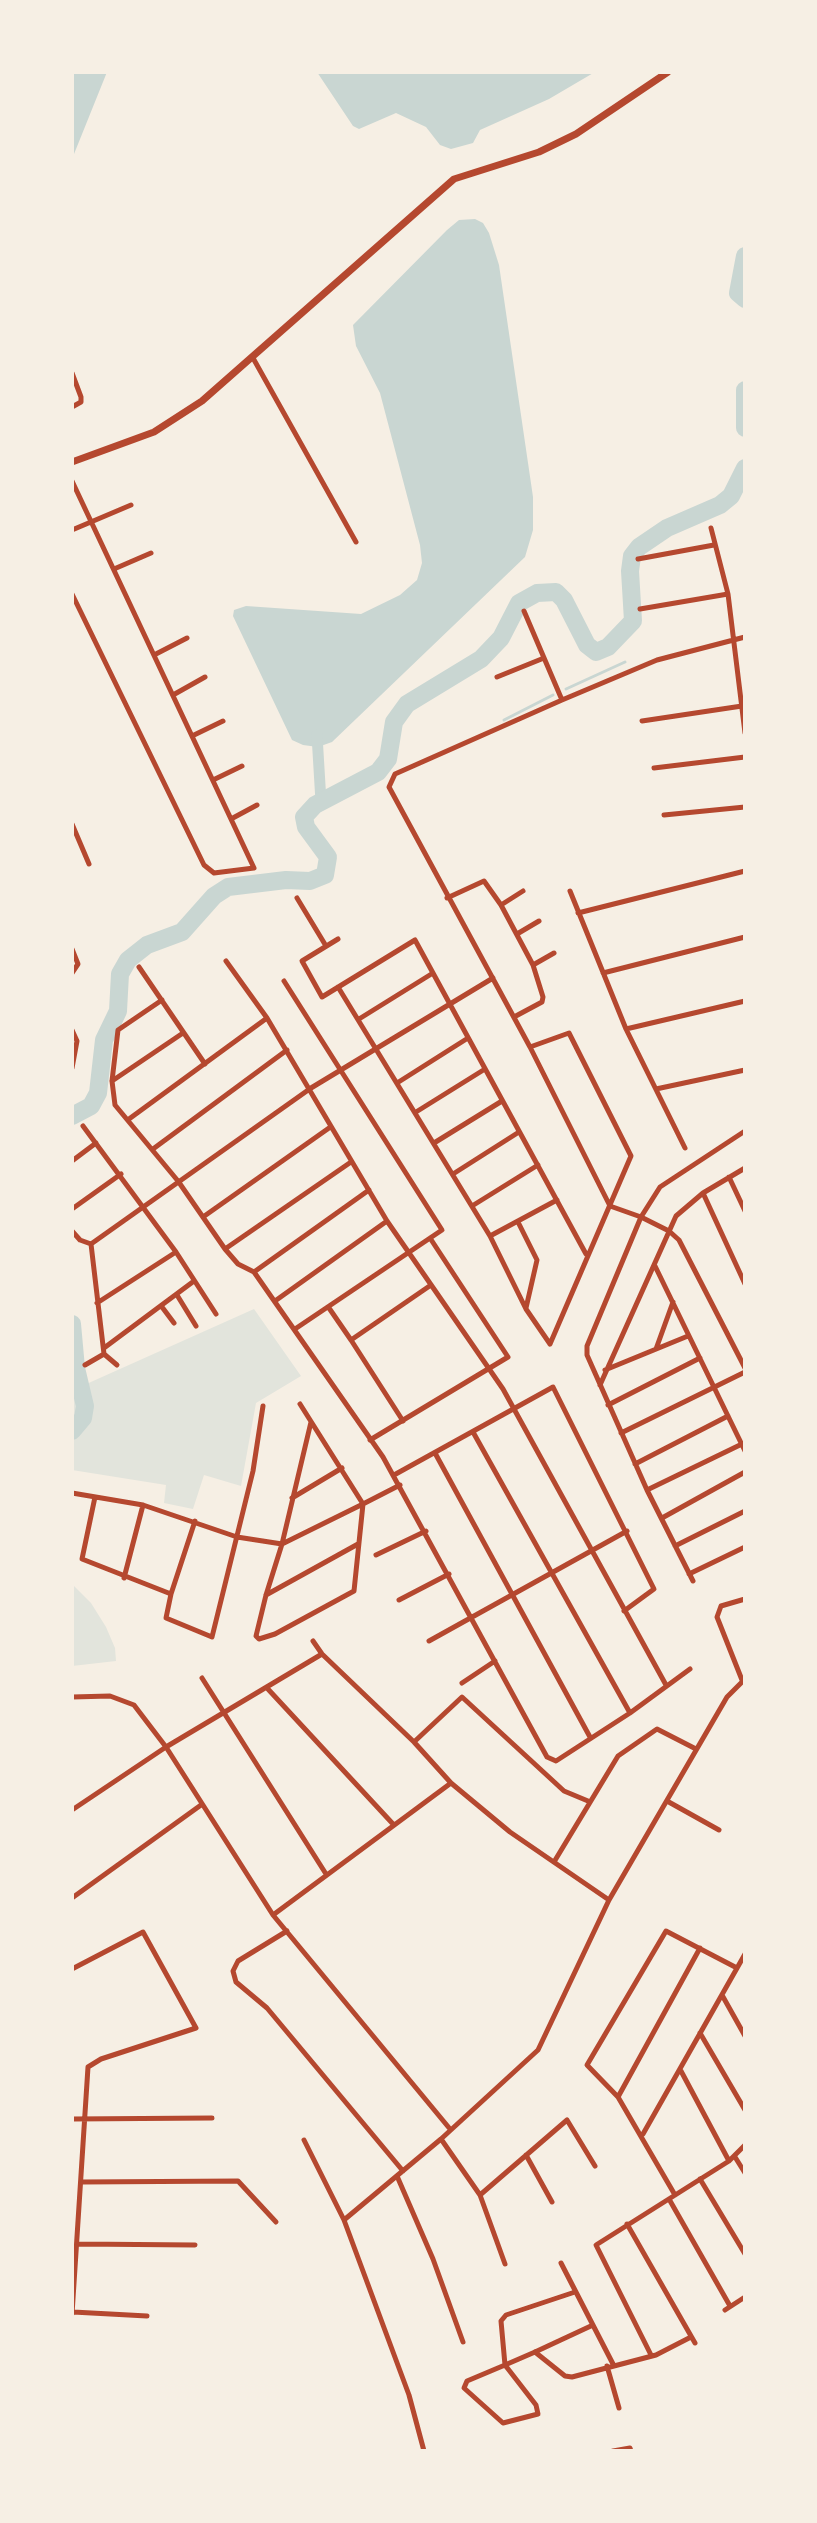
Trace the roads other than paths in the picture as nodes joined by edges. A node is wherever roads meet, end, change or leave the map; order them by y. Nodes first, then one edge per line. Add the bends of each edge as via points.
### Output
1 (668, 72) edge
2 (253, 358) junction
3 (72, 373) edge
4 (72, 407) edge
5 (72, 462) edge
6 (72, 481) edge
7 (131, 505) dead end
8 (92, 522) junction
9 (711, 528) dead end
10 (72, 530) edge
11 (356, 542) dead end
12 (714, 545) junction
13 (151, 553) dead end
14 (638, 559) dead end
15 (114, 569) junction
16 (72, 594) edge
17 (728, 594) junction
18 (640, 609) dead end
19 (524, 611) dead end
20 (745, 637) edge
21 (187, 638) dead end
22 (734, 639) junction
23 (154, 655) junction
24 (544, 658) junction
25 (205, 677) dead end
26 (497, 677) dead end
27 (173, 695) junction
28 (562, 700) junction
29 (742, 706) junction
30 (223, 721) dead end
31 (642, 721) dead end
32 (745, 733) edge
33 (192, 736) junction
34 (745, 757) edge
35 (242, 766) dead end
36 (654, 768) dead end
37 (213, 780) junction
38 (257, 805) dead end
39 (745, 807) edge
40 (664, 815) dead end
41 (231, 819) junction
42 (72, 824) edge
43 (89, 864) dead end
44 (745, 871) edge
45 (523, 891) dead end
46 (570, 891) dead end
47 (297, 898) dead end
48 (447, 898) junction
49 (501, 905) junction
50 (578, 913) junction
51 (539, 921) dead end
52 (517, 934) junction
53 (745, 937) edge
54 (338, 939) dead end
55 (326, 946) junction
56 (72, 949) edge
57 (554, 953) dead end
58 (226, 961) dead end
59 (533, 965) junction
60 (139, 967) dead end
61 (75, 971) edge
62 (433, 973) junction
63 (603, 973) junction
64 (493, 978) junction
65 (284, 981) dead end
66 (338, 987) junction
67 (162, 1000) junction
68 (745, 1001) edge
69 (450, 1004) junction
70 (514, 1017) junction
71 (267, 1018) junction
72 (359, 1019) junction
73 (626, 1029) junction
74 (72, 1030) edge
75 (183, 1033) junction
76 (468, 1038) junction
77 (376, 1046) junction
78 (530, 1047) junction
79 (287, 1050) junction
80 (205, 1064) junction
81 (72, 1068) edge
82 (342, 1068) junction
83 (485, 1069) junction
84 (745, 1070) edge
85 (112, 1081) junction
86 (397, 1083) junction
87 (311, 1088) junction
88 (656, 1089) junction
89 (502, 1101) junction
90 (416, 1112) junction
91 (129, 1119) junction
92 (83, 1126) dead end
93 (329, 1128) junction
94 (745, 1131) edge
95 (519, 1132) junction
96 (96, 1143) junction
97 (434, 1143) junction
98 (685, 1148) dead end
99 (153, 1149) junction
100 (72, 1161) edge
101 (351, 1162) junction
102 (538, 1165) junction
103 (745, 1168) edge
104 (121, 1174) junction
105 (453, 1174) junction
106 (729, 1177) junction
107 (178, 1181) junction
108 (369, 1190) junction
109 (703, 1193) junction
110 (557, 1200) junction
111 (472, 1206) junction
112 (610, 1206) junction
113 (144, 1207) junction
114 (72, 1209) edge
115 (745, 1209) edge
116 (641, 1217) junction
117 (202, 1218) junction
118 (387, 1221) junction
119 (519, 1224) junction
120 (72, 1231) edge
121 (669, 1231) junction
122 (490, 1236) junction
123 (430, 1238) junction
124 (91, 1244) junction
125 (225, 1249) junction
126 (176, 1252) junction
127 (409, 1252) junction
128 (586, 1254) junction
129 (654, 1265) junction
130 (254, 1272) junction
131 (194, 1281) junction
132 (745, 1284) edge
133 (431, 1285) junction
134 (177, 1295) junction
135 (275, 1301) junction
136 (673, 1301) junction
137 (97, 1303) junction
138 (162, 1307) junction
139 (329, 1307) junction
140 (526, 1309) junction
141 (216, 1314) dead end
142 (174, 1323) dead end
143 (196, 1326) dead end
144 (295, 1329) junction
145 (688, 1336) junction
146 (351, 1340) junction
147 (656, 1349) junction
148 (104, 1351) junction
149 (700, 1358) junction
150 (85, 1365) dead end
151 (117, 1365) dead end
152 (488, 1368) junction
153 (605, 1370) junction
154 (745, 1370) edge
155 (600, 1385) junction
156 (714, 1389) junction
157 (300, 1404) dead end
158 (608, 1405) junction
159 (263, 1406) dead end
160 (515, 1410) junction
161 (728, 1416) junction
162 (403, 1421) junction
163 (311, 1422) junction
164 (473, 1432) junction
165 (621, 1433) junction
166 (370, 1440) junction
167 (742, 1444) junction
168 (745, 1451) edge
169 (435, 1453) junction
170 (635, 1464) junction
171 (342, 1468) junction
172 (745, 1472) edge
173 (394, 1475) junction
174 (400, 1485) junction
175 (647, 1490) junction
176 (72, 1493) edge
177 (95, 1497) junction
178 (292, 1498) junction
179 (363, 1504) junction
180 (143, 1505) junction
181 (745, 1511) edge
182 (662, 1518) junction
183 (195, 1521) junction
184 (426, 1531) junction
185 (627, 1531) junction
186 (237, 1537) junction
187 (282, 1544) junction
188 (359, 1544) junction
189 (675, 1546) junction
190 (745, 1547) edge
191 (592, 1552) junction
192 (376, 1555) dead end
193 (449, 1574) junction
194 (689, 1574) junction
195 (553, 1575) junction
196 (124, 1578) junction
197 (693, 1581) dead end
198 (171, 1594) junction
199 (266, 1595) junction
200 (513, 1596) junction
201 (745, 1599) edge
202 (399, 1600) dead end
203 (624, 1611) junction
204 (473, 1619) junction
205 (313, 1641) dead end
206 (429, 1641) dead end
207 (322, 1654) junction
208 (495, 1661) junction
209 (690, 1669) dead end
210 (202, 1678) dead end
211 (743, 1680) edge
212 (462, 1683) dead end
213 (666, 1685) junction
214 (267, 1688) junction
215 (72, 1697) edge
216 (630, 1713) junction
217 (222, 1715) junction
218 (590, 1737) junction
219 (414, 1742) junction
220 (166, 1747) junction
221 (696, 1749) junction
222 (451, 1783) junction
223 (588, 1801) junction
224 (667, 1801) junction
225 (201, 1805) junction
226 (72, 1810) edge
227 (393, 1824) junction
228 (719, 1830) dead end
229 (554, 1862) junction
230 (326, 1874) junction
231 (72, 1898) edge
232 (609, 1900) junction
233 (273, 1915) junction
234 (287, 1931) junction
235 (700, 1948) junction
236 (745, 1954) edge
237 (737, 1968) junction
238 (72, 1969) edge
239 (722, 1994) junction
240 (700, 2032) junction
241 (745, 2036) edge
242 (680, 2070) junction
243 (618, 2097) junction
244 (745, 2110) edge
245 (212, 2118) dead end
246 (72, 2119) edge
247 (84, 2119) junction
248 (450, 2129) junction
249 (643, 2134) junction
250 (441, 2139) junction
251 (304, 2140) dead end
252 (745, 2145) edge
253 (526, 2155) junction
254 (732, 2159) junction
255 (595, 2166) dead end
256 (403, 2171) junction
257 (745, 2173) edge
258 (397, 2176) junction
259 (700, 2179) junction
260 (82, 2182) junction
261 (480, 2195) junction
262 (672, 2197) junction
263 (552, 2202) dead end
264 (344, 2220) junction
265 (276, 2222) dead end
266 (627, 2224) junction
267 (78, 2244) junction
268 (195, 2245) dead end
269 (745, 2254) edge
270 (561, 2263) dead end
271 (505, 2264) dead end
272 (575, 2292) junction
273 (745, 2297) edge
274 (72, 2313) edge
275 (147, 2316) dead end
276 (593, 2325) junction
277 (463, 2342) dead end
278 (535, 2352) junction
279 (651, 2355) junction
280 (505, 2365) junction
281 (610, 2365) junction
282 (619, 2408) dead end
283 (631, 2449) edge
284 (424, 2451) edge
285 (613, 2451) edge

1 - 2 main road via 576,134 517,162 454,179
2 - 5 main road via 154,432
2 - 11 street
3 - 4 street via 81,402
6 - 8 street
7 - 8 street
8 - 10 street
8 - 15 street
9 - 12 street
12 - 14 street
12 - 17 street
13 - 15 street
15 - 23 street
16 - 41 street via 204,865 214,873 254,868
17 - 18 street
17 - 22 street
19 - 24 street
20 - 22 street
21 - 23 street
22 - 28 street via 657,660
22 - 29 street
23 - 27 street
24 - 26 street
24 - 28 street
25 - 27 street
27 - 33 street
28 - 48 street via 395,774 389,787
29 - 31 street
29 - 32 street
30 - 33 street
33 - 37 street
34 - 36 street
35 - 37 street
37 - 41 street
38 - 41 street
39 - 40 street
42 - 43 street
44 - 50 street
45 - 49 street
46 - 50 street
47 - 55 street
48 - 49 street via 484,881
48 - 64 street
49 - 52 street
50 - 63 street
51 - 52 street
52 - 59 street
53 - 63 street
54 - 55 street
55 - 66 street via 302,961 322,997
56 - 61 street
57 - 59 street
58 - 71 street
59 - 70 street via 542,1002
60 - 67 street
62 - 66 street via 415,940
62 - 69 street
62 - 72 street
63 - 73 street
64 - 69 street
64 - 70 street
65 - 82 street
66 - 72 street
67 - 75 street
67 - 85 street via 118,1030
68 - 73 street
69 - 76 street
69 - 77 street
70 - 78 street
71 - 79 street
71 - 80 street
72 - 77 street
73 - 88 street
74 - 81 street via 77,1041
75 - 80 street
75 - 85 street
76 - 83 street
76 - 86 street
77 - 82 street
77 - 86 street
78 - 112 street
78 - 112 street via 569,1033 631,1156
79 - 87 street
79 - 99 street
80 - 91 street
82 - 87 street
82 - 123 street via 442,1230
83 - 89 street
83 - 90 street
84 - 88 street
85 - 91 street via 115,1105
86 - 90 street
87 - 93 street
87 - 107 street
88 - 98 street
89 - 95 street
89 - 97 street
90 - 97 street
91 - 99 street
92 - 96 street
93 - 101 street
93 - 117 street
94 - 116 street via 660,1187
95 - 102 street
95 - 105 street
96 - 100 street
96 - 104 street
97 - 105 street
99 - 107 street
101 - 108 street
101 - 125 street
102 - 110 street
102 - 111 street
103 - 106 street
104 - 113 street
104 - 114 street
105 - 111 street
106 - 109 street
106 - 115 street
107 - 113 street
107 - 117 street
108 - 118 street
108 - 130 street
109 - 121 street via 683,1208
109 - 132 street
110 - 119 street
110 - 128 street
111 - 122 street
112 - 116 street
112 - 128 street
113 - 124 street
113 - 126 street
116 - 121 street
116 - 155 street via 587,1346
117 - 125 street
118 - 127 street
118 - 135 street
119 - 122 street
119 - 140 street via 537,1260
120 - 124 street
121 - 129 street
121 - 154 street via 679,1240
122 - 140 street
123 - 127 street
123 - 152 street via 508,1357
124 - 137 street
125 - 130 street
126 - 131 street
126 - 137 street
127 - 133 street
127 - 139 street
128 - 140 street via 550,1344
129 - 136 street
129 - 153 street
130 - 135 street
131 - 134 street
131 - 141 street
133 - 146 street
133 - 152 street
134 - 138 street
134 - 143 street
135 - 144 street
136 - 145 street
136 - 147 street
137 - 148 street
138 - 142 street
138 - 148 street
139 - 144 street
139 - 146 street
144 - 166 street
145 - 147 street
145 - 149 street
146 - 162 street
147 - 153 street
148 - 150 street
148 - 151 street
149 - 156 street
149 - 158 street
152 - 160 street
152 - 162 street
153 - 155 street
154 - 156 street
155 - 158 street
156 - 161 street
156 - 165 street
157 - 163 street
158 - 165 street
159 - 186 street
160 - 164 street
160 - 185 street via 553,1387
160 - 191 street
161 - 167 street
161 - 170 street
162 - 166 street
163 - 171 street
163 - 178 street
164 - 169 street
164 - 195 street
165 - 170 street
166 - 173 street
167 - 168 street
167 - 175 street
169 - 173 street
169 - 200 street
170 - 175 street
171 - 178 street
171 - 179 street
172 - 182 street
173 - 174 street
174 - 179 street
174 - 184 street
175 - 182 street
176 - 177 street
177 - 180 street
177 - 196 street via 81,1557
178 - 187 street
179 - 187 street
179 - 188 street
180 - 183 street
180 - 196 street
181 - 189 street
182 - 189 street
183 - 186 street
183 - 198 street
184 - 192 street
184 - 193 street
185 - 191 street
185 - 203 street via 654,1589
186 - 187 street
186 - 198 street via 212,1637 166,1618
187 - 199 street
188 - 199 street
188 - 199 street via 354,1591 260,1640 256,1636
189 - 194 street
190 - 194 street
191 - 195 street
191 - 203 street
193 - 202 street
193 - 204 street
194 - 197 street
195 - 200 street
195 - 216 street
196 - 198 street
200 - 204 street
200 - 218 street
201 - 211 street via 721,1606 717,1617
203 - 213 street
204 - 206 street
204 - 208 street
205 - 207 street
207 - 214 street
207 - 219 street
208 - 212 street
208 - 218 street via 553,1762
209 - 213 street
210 - 217 street
211 - 221 street
213 - 216 street
214 - 217 street
214 - 227 street
215 - 220 street via 127,1701
216 - 218 street
217 - 220 street
217 - 230 street
219 - 222 street
219 - 223 street via 462,1697 564,1791
220 - 225 street
220 - 226 street
221 - 223 street via 662,1729 649,1732 618,1756
221 - 224 street
222 - 227 street
222 - 229 street
223 - 229 street
224 - 228 street
224 - 232 street
225 - 231 street
225 - 233 street
227 - 230 street
229 - 232 street
230 - 233 street
232 - 248 street via 538,2050
233 - 234 street
234 - 248 street
234 - 256 street via 238,1961 233,1971 236,1982 267,2008
235 - 237 street
235 - 243 street
235 - 243 street via 666,1931 587,2065
236 - 237 street
237 - 239 street
238 - 247 street via 143,1932 196,2028 88,2067
239 - 240 street
239 - 241 street
240 - 242 street
240 - 244 street
242 - 249 street
242 - 254 street
243 - 249 street
245 - 247 street
246 - 247 street
247 - 260 street
248 - 250 street
249 - 262 street
250 - 256 street
250 - 261 street
251 - 264 street
252 - 254 street
253 - 255 street via 567,2120
253 - 261 street
253 - 263 street
254 - 257 street
254 - 259 street
256 - 258 street
258 - 264 street
258 - 277 street
259 - 262 street
259 - 269 street
260 - 265 street via 238,2181
260 - 267 street
261 - 271 street
262 - 266 street
262 - 273 street via 728,2308
264 - 284 street via 409,2395
266 - 279 street via 596,2245
266 - 279 street via 693,2340
267 - 268 street
267 - 274 street
270 - 272 street
272 - 276 street
272 - 280 street via 506,2315 501,2321
274 - 275 street
276 - 278 street
276 - 281 street
278 - 280 street
278 - 281 street via 568,2377
279 - 281 street
280 - 280 street via 536,2405 538,2414 503,2423 464,2388 467,2381
281 - 282 street
283 - 285 street

